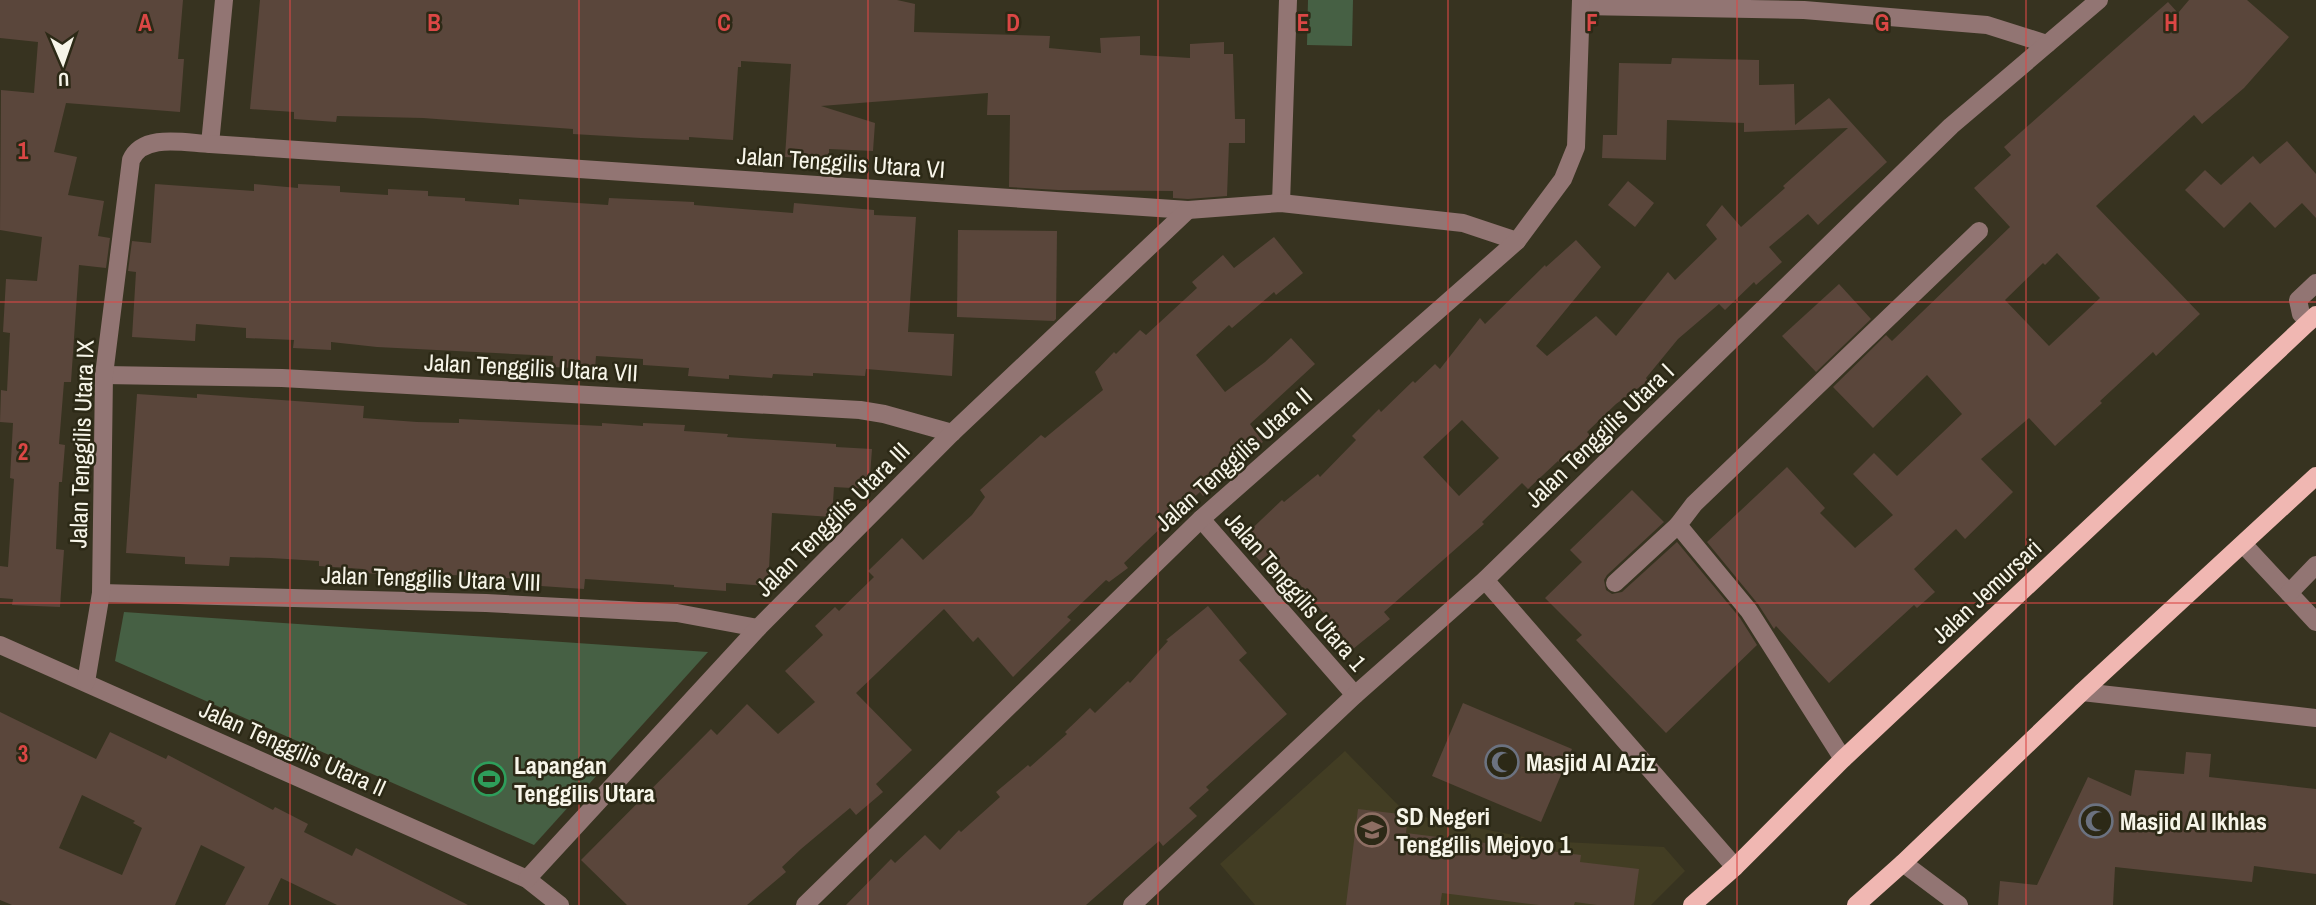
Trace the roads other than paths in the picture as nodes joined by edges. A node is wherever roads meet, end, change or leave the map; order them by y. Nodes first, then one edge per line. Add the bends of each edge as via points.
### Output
1 (224, 0) edge
2 (1288, 0) edge
3 (2099, 0) edge
4 (1581, 3) edge
5 (2047, 44) junction
6 (158, 142) joint
7 (210, 144) junction
8 (1281, 203) junction
9 (1188, 210) junction
10 (1979, 231) dead end
11 (1517, 241) junction
12 (2316, 283) edge
13 (2313, 319) edge
14 (104, 375) junction
15 (952, 433) junction
16 (2316, 476) edge
17 (1201, 519) junction
18 (1678, 525) junction
19 (2244, 545) junction
20 (2316, 565) edge
21 (1485, 580) junction
22 (1615, 583) dead end
23 (101, 593) junction
24 (2289, 593) junction
25 (2316, 622) edge
26 (758, 628) junction
27 (0, 645) edge
28 (86, 682) junction
29 (2082, 692) junction
30 (1354, 695) junction
31 (2316, 719) edge
32 (1843, 759) junction
33 (1903, 863) junction
34 (1735, 867) junction
35 (527, 879) junction
36 (560, 905) edge
37 (805, 905) edge
38 (1132, 905) edge
39 (1692, 905) edge
40 (1856, 905) edge
41 (1959, 905) edge

1 - 7 street
2 - 8 street
3 - 5 street, Jalan Tenggilis Utara I
4 - 5 street via 1804,10 1987,25
4 - 11 street, Jalan Tenggilis Utara II via 1576,147 1563,179
5 - 21 street, Jalan Tenggilis Utara I via 1951,126
6 - 7 street, Jalan Tenggilis Utara VI
6 - 14 street, Jalan Tenggilis Utara IX via 138,148 131,160
7 - 9 street, Jalan Tenggilis Utara VI
8 - 9 street, Jalan Tenggilis Utara VI
8 - 11 street, Jalan Tenggilis Utara VI via 1463,223
9 - 15 street, Jalan Tenggilis Utara III
10 - 18 street via 1694,504
11 - 17 street, Jalan Tenggilis Utara II
12 - 13 street via 2298,300 2301,314
13 - 32 main road, Jalan Jemursari
14 - 15 street, Jalan Tenggilis Utara VII via 282,379 860,410
14 - 23 street, Jalan Tenggilis Utara IX
15 - 26 street, Jalan Tenggilis Utara III
16 - 19 main road
17 - 30 street, Jalan Tenggilis Utara 1
17 - 37 street, Jalan Tenggilis Utara II
18 - 22 street
18 - 32 street via 1749,611
19 - 24 street
19 - 29 main road
20 - 24 street
21 - 30 street, Jalan Tenggilis Utara I
21 - 34 street
23 - 26 street, Jalan Tenggilis Utara VIII via 677,613
23 - 28 street, Jalan Tenggilis Utara IX
24 - 25 street
26 - 35 street, Jalan Tenggilis Utara III
27 - 28 street, Jalan Tenggilis Utara II
28 - 35 street, Jalan Tenggilis Utara II
29 - 31 street
29 - 33 main road
30 - 38 street, Jalan Tenggilis Utara I
32 - 34 main road, Jalan Jemursari
33 - 40 main road
33 - 41 street
34 - 39 main road, Jalan Jemursari
35 - 36 street, Jalan Tenggilis Utara II

